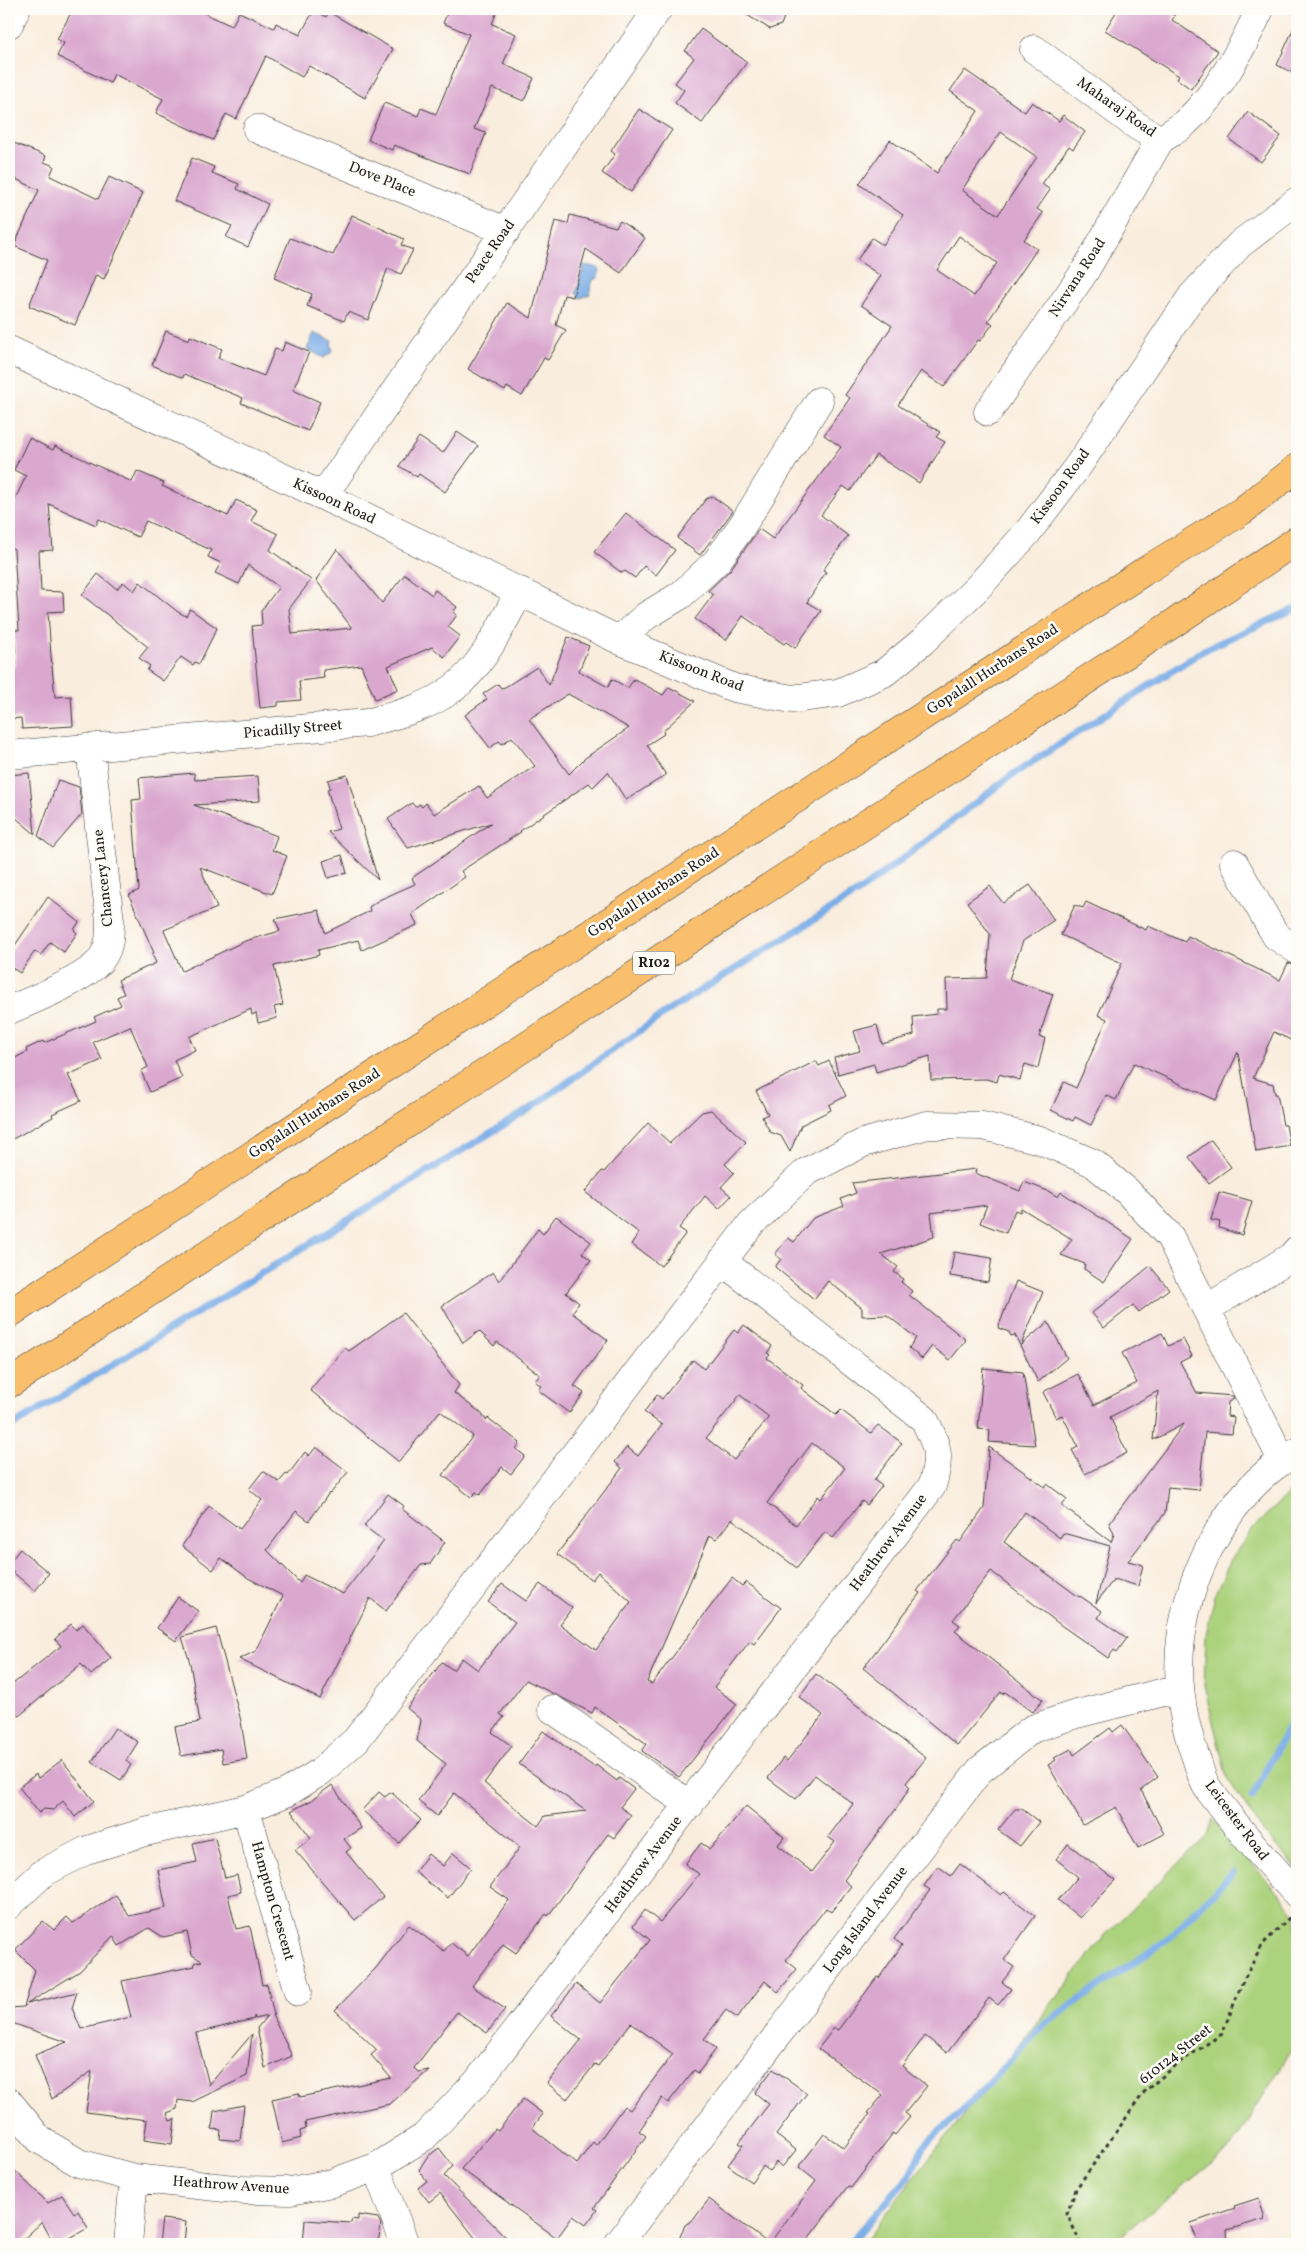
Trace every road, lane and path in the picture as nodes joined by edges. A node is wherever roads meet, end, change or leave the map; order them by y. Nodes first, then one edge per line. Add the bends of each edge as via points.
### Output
1 (16, 9) edge
2 (658, 9) edge
3 (1260, 9) edge
4 (9, 24) edge
5 (1034, 49) dead end
6 (257, 129) dead end
7 (1160, 140) junction
8 (1297, 201) edge
9 (506, 230) junction
10 (9, 350) edge
11 (819, 401) dead end
12 (988, 412) dead end
13 (1297, 452) edge
14 (1297, 468) edge
15 (323, 496) junction
16 (1242, 511) junction
17 (1297, 540) edge
18 (520, 591) junction
19 (619, 640) junction
20 (90, 748) junction
21 (9, 755) edge
22 (1234, 863) dead end
23 (1297, 950) edge
24 (9, 1010) edge
25 (1297, 1250) edge
26 (722, 1261) junction
27 (1206, 1309) junction
28 (9, 1314) edge
29 (9, 1384) edge
30 (1290, 1456) edge
31 (1180, 1688) junction
32 (552, 1709) dead end
33 (574, 1740) dead end
34 (246, 1809) junction
35 (684, 1812) junction
36 (1297, 1894) edge
37 (9, 1905) edge
38 (1297, 1910) edge
39 (298, 1992) dead end
40 (9, 2102) edge
41 (376, 2167) junction
42 (134, 2178) junction
43 (128, 2244) edge
44 (406, 2244) edge
45 (618, 2244) edge
46 (1081, 2244) edge

1 - 4 street
2 - 9 street, Peace Road
3 - 7 street, Maharaj Road via 1211,96 1185,123
5 - 7 street, Maharaj Road
6 - 9 street, Dove Place
7 - 12 street, Nirvana Road via 1085,271
8 - 19 street, Kissoon Road via 1240,244 1192,296 1078,466 1027,534 923,642 884,673 838,693 792,699 734,688
9 - 15 street, Peace Road
10 - 15 street, Kissoon Road
11 - 19 street via 717,562 681,595 646,616
13 - 16 main road
14 - 16 main road, Gopalall Hurbans Road
15 - 18 street, Kissoon Road
16 - 28 main road, Gopalall Hurbans Road via 1143,572
17 - 29 main road, R102 via 1177,622
18 - 19 street, Kissoon Road
18 - 20 street, Picadilly Street via 479,661 453,689 415,709 366,723
20 - 21 street, Picadilly Street
20 - 24 street, Chancery Lane via 110,940 102,959 77,979
22 - 23 street via 1276,936
25 - 27 street
26 - 27 street via 751,1224 806,1172 863,1143 927,1125 983,1126 1040,1140 1093,1164 1128,1191 1170,1237
26 - 34 street via 356,1740 320,1772 288,1792
26 - 35 street, Heathrow Avenue via 924,1419 935,1441 939,1463 932,1486
27 - 30 street
30 - 31 street, Leicester Road via 1242,1498 1215,1536 1192,1588 1181,1640
31 - 36 street, Leicester Road via 1186,1728 1206,1786 1251,1844
31 - 45 street, Long Island Avenue via 1073,1715 1032,1729 980,1770
32 - 35 street
33 - 35 street
34 - 37 street via 145,1832 87,1850 43,1873
34 - 39 street, Hampton Crescent
35 - 41 street, Heathrow Avenue via 477,2082 424,2137
38 - 46 path, 610124 Street via 1263,1944 1243,1981 1222,2034 1180,2062 1146,2091 1076,2188 1067,2214
40 - 42 street, Heathrow Avenue via 40,2140 79,2163
41 - 42 street, Heathrow Avenue via 332,2183 290,2191 243,2190
41 - 44 street
42 - 43 street

